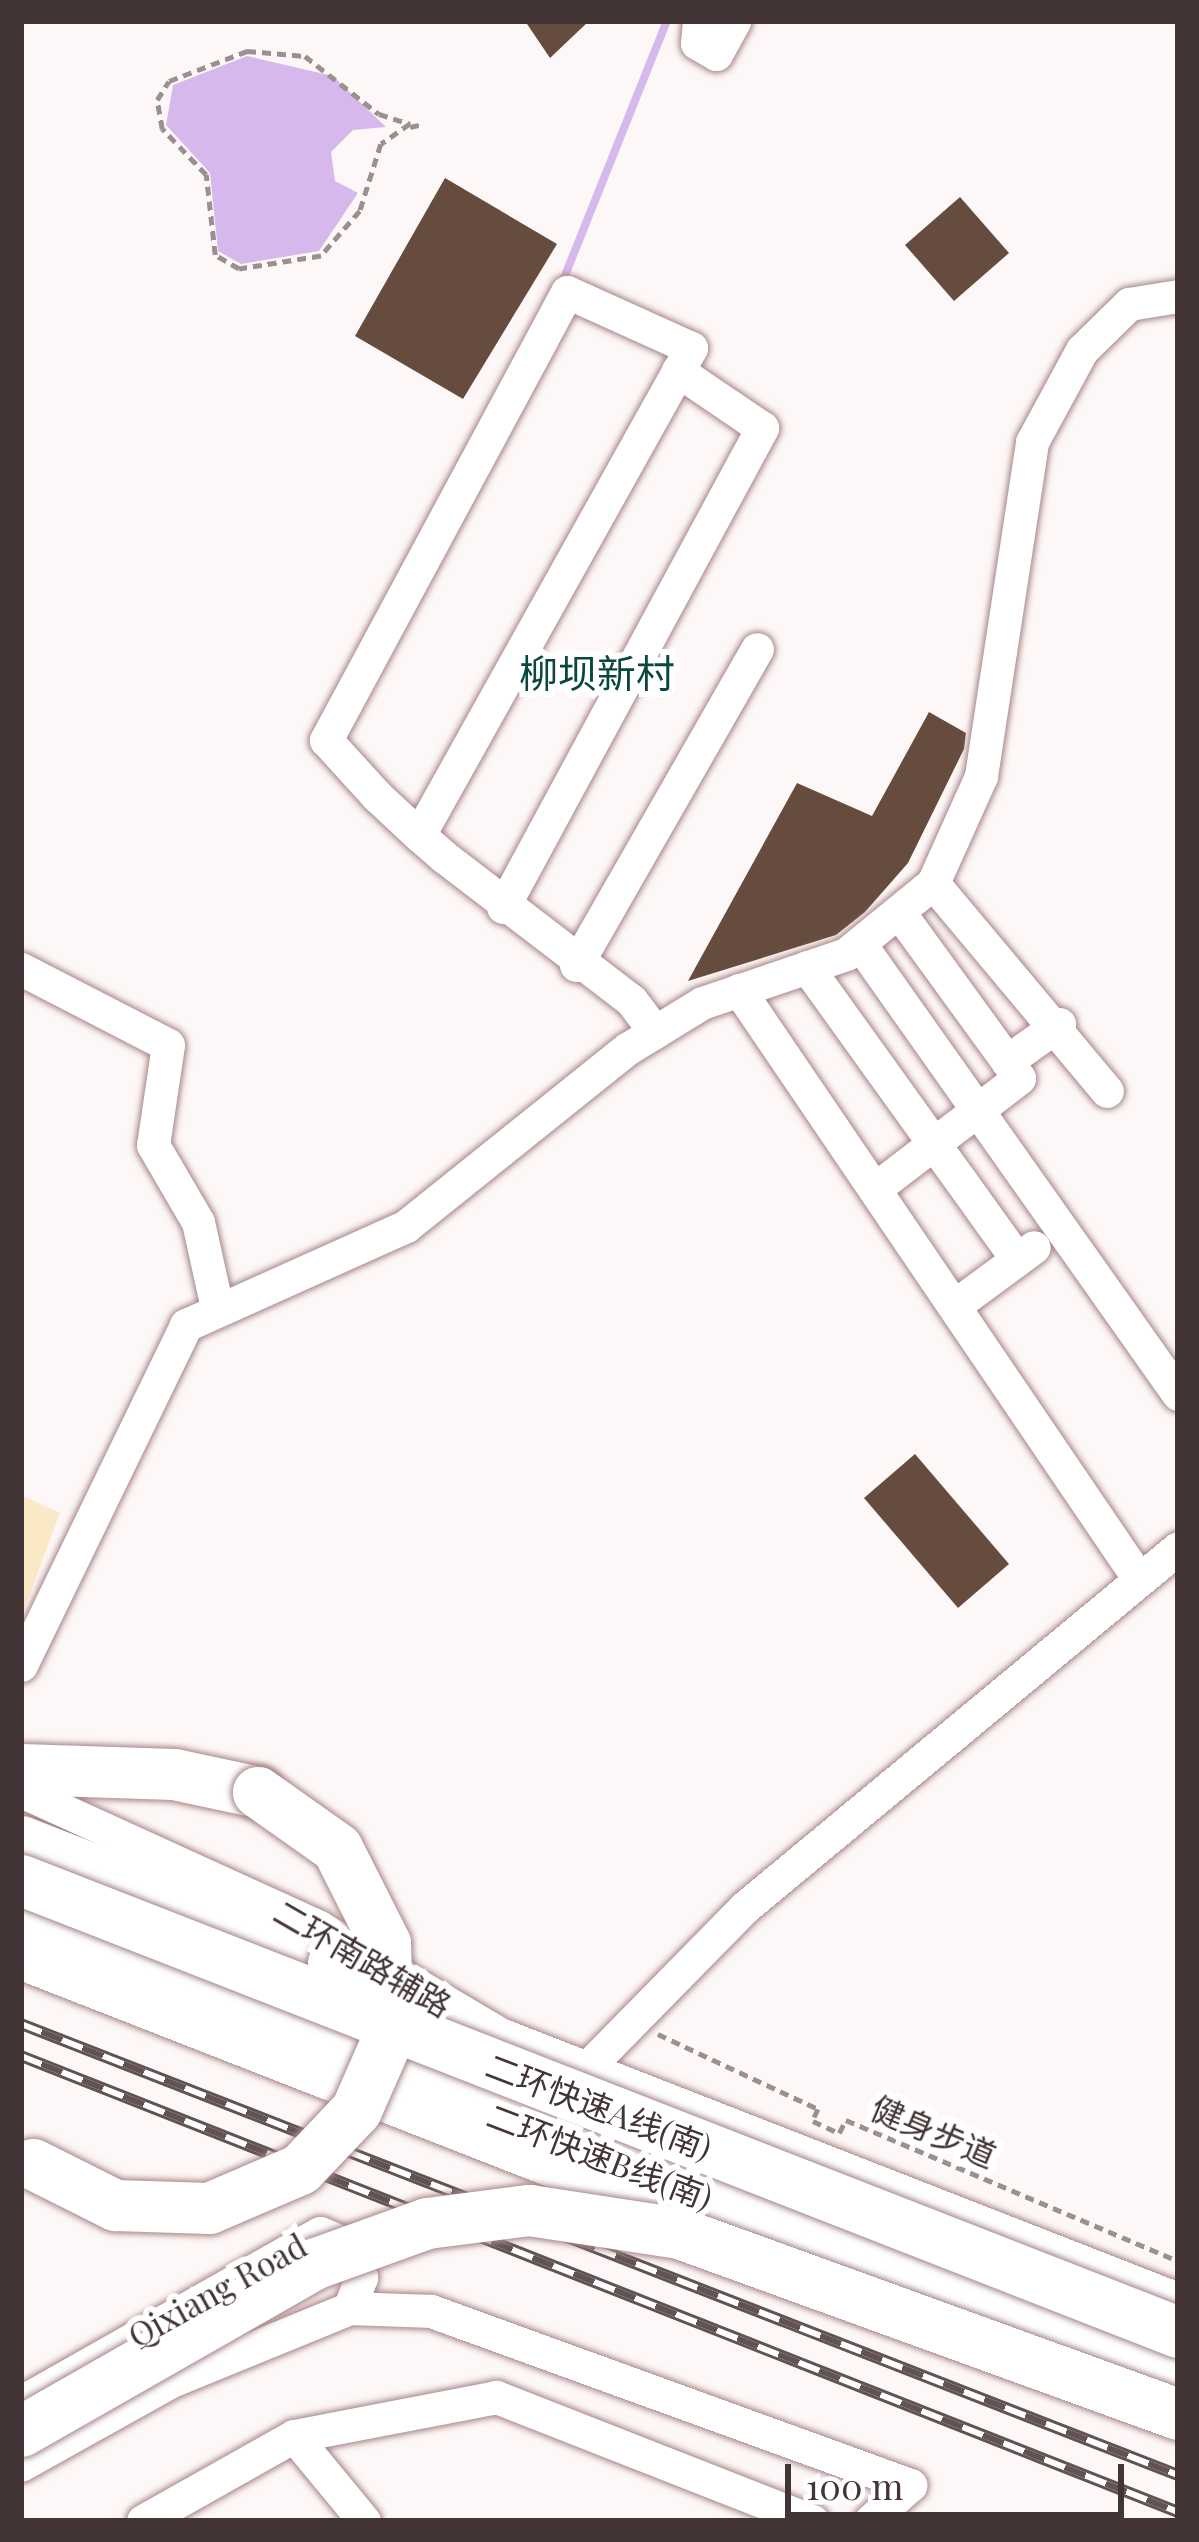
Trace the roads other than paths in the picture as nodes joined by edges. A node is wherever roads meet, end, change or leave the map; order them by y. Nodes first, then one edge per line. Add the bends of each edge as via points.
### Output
1 (700, 21) edge
2 (734, 21) edge
3 (1178, 296) edge
4 (678, 371) junction
5 (757, 649) dead end
6 (419, 835) junction
7 (933, 883) junction
8 (503, 907) junction
9 (901, 915) junction
10 (860, 944) junction
11 (576, 964) junction
12 (807, 967) junction
13 (21, 969) edge
14 (739, 990) junction
15 (1059, 1024) junction
16 (655, 1032) junction
17 (1007, 1061) junction
18 (1108, 1091) dead end
19 (982, 1106) junction
20 (935, 1142) junction
21 (881, 1184) junction
22 (1055, 1231) junction
23 (1017, 1259) junction
24 (216, 1303) junction
25 (958, 1303) junction
26 (1178, 1394) edge
27 (1178, 1548) edge
28 (1139, 1579) junction
29 (21, 1665) edge
30 (21, 1769) edge
31 (21, 1791) edge
32 (21, 1841) edge
33 (21, 1880) edge
34 (21, 1930) edge
35 (21, 1963) edge
36 (573, 2099) junction
37 (21, 2152) edge
38 (1178, 2299) edge
39 (350, 2308) junction
40 (1178, 2332) edge
41 (1178, 2382) edge
42 (21, 2402) edge
43 (1178, 2414) edge
44 (21, 2431) edge
45 (294, 2436) junction
46 (21, 2465) edge
47 (143, 2521) edge
48 (364, 2521) edge
49 (813, 2521) edge
50 (870, 2521) edge

1 - 2 street via 697,43 716,54
3 - 7 street via 1149,293 1098,334 1032,442 981,776
4 - 6 street
4 - 6 street via 691,348 568,292 326,740
4 - 8 street via 762,428
5 - 11 street
6 - 8 street
7 - 9 street
7 - 15 street
8 - 11 street
9 - 10 street
9 - 17 street
10 - 12 street
10 - 19 street
11 - 16 street via 631,1000
12 - 14 street
12 - 20 street
13 - 24 street via 168,1045 153,1145 205,1241
14 - 16 street
14 - 21 street
15 - 17 street
15 - 18 street
16 - 24 street via 424,1215
17 - 19 street via 1019,1078
19 - 20 street
19 - 22 street
20 - 21 street
20 - 23 street
21 - 25 street
22 - 23 street
22 - 26 street
23 - 25 street
24 - 29 street via 186,1324 153,1379
25 - 28 street
27 - 28 street
28 - 36 street via 745,1906 632,2021
30 - 37 highway, bridge via 196,1777 298,1813 360,1882 392,1988 381,2061 356,2110 320,2152 256,2194 138,2210 72,2189
31 - 36 street, 二环南路辅路 via 306,1921 482,2026
32 - 36 highway, bridge via 352,1971
33 - 36 highway, 二环快速A线(南), bridge
34 - 41 highway, 二环快速B线(南)
35 - 43 street
36 - 38 street, 二环南路辅路
36 - 40 highway, 二环快速A线(南), bridge
39 - 42 street, Qixiang Road via 361,2276 351,2246 320,2233
39 - 46 street, Qixiang Road via 171,2380
39 - 50 street via 431,2311 910,2485
43 - 44 highway, bridge via 679,2233 529,2210 428,2223 316,2263
45 - 47 street
45 - 48 street
45 - 49 street via 496,2397

